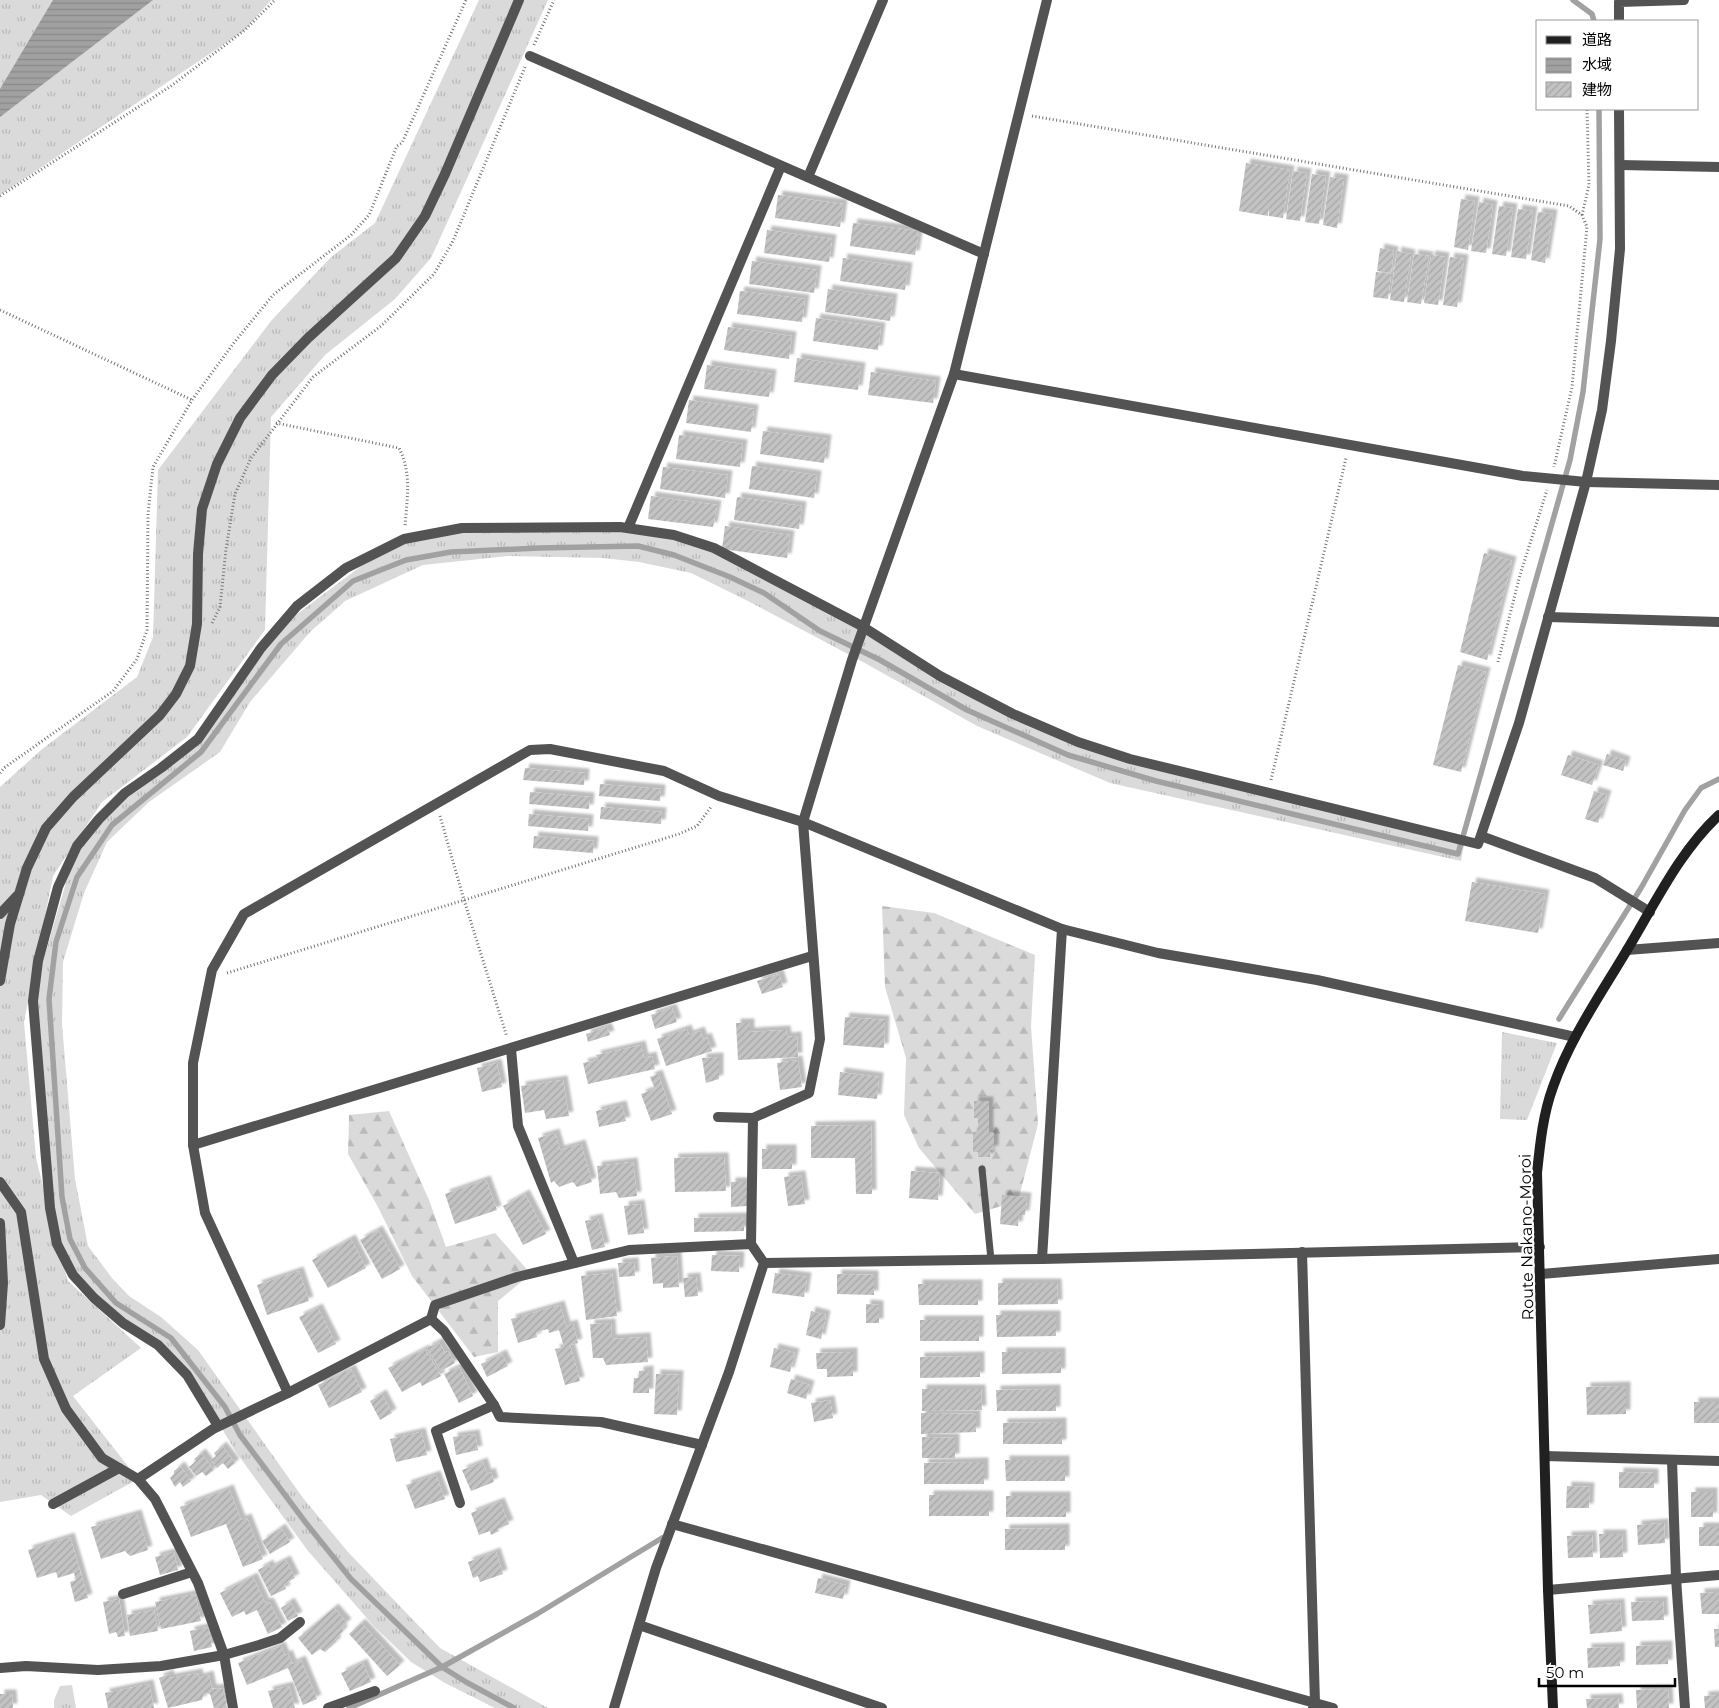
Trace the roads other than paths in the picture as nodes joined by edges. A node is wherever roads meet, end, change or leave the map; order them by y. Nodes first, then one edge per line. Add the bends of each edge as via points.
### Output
1 (519, 0) edge
2 (883, 0) edge
3 (1047, 0) edge
4 (1684, 0) edge
5 (1619, 20) edge
6 (530, 56) road end
7 (1620, 110) edge
8 (1620, 165) junction
9 (781, 166) junction
10 (1719, 167) edge
11 (808, 178) junction
12 (984, 254) junction
13 (954, 374) junction
14 (1586, 482) junction
15 (1719, 484) edge
16 (628, 528) junction
17 (1548, 617) junction
18 (1719, 622) edge
19 (863, 629) junction
20 (1719, 815) edge
21 (803, 822) junction
22 (1481, 836) junction
23 (19, 893) junction
24 (1650, 912) junction
25 (0, 914) edge
26 (1062, 929) junction
27 (1719, 943) edge
28 (1627, 950) junction
29 (812, 956) junction
30 (0, 981) edge
31 (1575, 1037) junction
32 (511, 1049) junction
33 (718, 1117) dead end
34 (752, 1118) junction
35 (193, 1145) junction
36 (982, 1169) dead end
37 (0, 1182) edge
38 (0, 1223) edge
39 (751, 1244) junction
40 (1540, 1247) junction
41 (1302, 1252) junction
42 (1042, 1259) junction
43 (1719, 1259) edge
44 (991, 1260) junction
45 (574, 1263) junction
46 (764, 1263) junction
47 (1541, 1274) junction
48 (431, 1319) junction
49 (0, 1325) edge
50 (288, 1393) junction
51 (494, 1405) junction
52 (218, 1426) junction
53 (702, 1445) junction
54 (1545, 1456) junction
55 (1672, 1460) junction
56 (1719, 1461) edge
57 (119, 1468) junction
58 (138, 1479) junction
59 (460, 1503) dead end
60 (53, 1504) dead end
61 (672, 1524) junction
62 (192, 1572) junction
63 (1719, 1575) edge
64 (1676, 1578) junction
65 (1548, 1590) junction
66 (123, 1594) dead end
67 (300, 1622) dead end
68 (639, 1625) junction
69 (224, 1655) junction
70 (0, 1668) edge
71 (376, 1691) dead end
72 (1314, 1706) edge
73 (233, 1708) edge
74 (328, 1708) edge
75 (614, 1708) edge
76 (882, 1708) edge
77 (1333, 1708) edge
78 (1554, 1708) edge
79 (1685, 1708) edge

1 - 23 street via 425,216 396,258 272,375 240,418 217,464 202,509 197,624 190,666 176,694 160,715 73,797 46,828
2 - 11 street
3 - 12 street
4 - 5 street via 1619,2
6 - 9 street
7 - 8 street
8 - 10 street
8 - 14 street via 1620,249 1611,341 1602,410
9 - 11 street
9 - 16 street
11 - 12 street
12 - 13 street
13 - 14 street via 1523,476
13 - 19 street
14 - 15 street
14 - 17 street
16 - 19 street via 674,535 714,548
16 - 52 street via 462,528 404,539 346,568 297,606 261,648 198,739 125,793 99,819 77,846 58,887 38,961 33,1002 50,1208 57,1244 73,1275 94,1298 123,1324 158,1345 187,1375
17 - 18 street
17 - 22 street via 1519,723
19 - 21 street
19 - 22 street via 943,678 1013,714 1078,742 1130,759 1478,844
20 - 24 main road, Route Nakano-Moroi via 1701,832
21 - 26 street
21 - 29 street
21 - 35 street via 718,796 664,771 550,750 530,750 244,914 212,970 192,1064
22 - 24 street via 1595,878
23 - 25 street
23 - 30 street
24 - 28 main road, Route Nakano-Moroi
26 - 31 street via 1158,953 1317,980
26 - 42 street
27 - 28 street
28 - 31 main road, Route Nakano-Moroi
29 - 32 street
29 - 34 street via 820,1039 809,1093
31 - 40 main road, Route Nakano-Moroi via 1553,1087 1542,1131 1537,1173
32 - 35 street
32 - 45 street via 518,1126
33 - 34 street
34 - 39 street
35 - 50 street via 205,1213
36 - 44 lane
37 - 57 street via 21,1212 44,1359 66,1409 102,1458
38 - 49 street via 3,1283
39 - 45 street via 629,1250
39 - 46 street
40 - 41 street
40 - 47 main road, Route Nakano-Moroi
41 - 42 street
41 - 72 street
42 - 44 street
43 - 47 street
44 - 46 street
45 - 48 street via 517,1277 435,1305
46 - 53 street
47 - 54 main road, Route Nakano-Moroi
48 - 50 street
48 - 51 street via 444,1331
50 - 52 street
51 - 53 street via 500,1417 601,1422
51 - 59 street via 436,1431
52 - 58 street
53 - 61 street
54 - 55 street
54 - 65 main road, Route Nakano-Moroi
55 - 56 street
55 - 64 street
57 - 58 street
57 - 60 street
58 - 62 street via 155,1499
61 - 68 street
61 - 72 street
62 - 66 street
62 - 69 street
63 - 64 street
64 - 65 street
64 - 79 street
65 - 78 main road, Route Nakano-Moroi
67 - 69 street via 280,1638
68 - 75 street
68 - 76 street
69 - 70 street via 161,1666 98,1670 26,1666
69 - 73 street
71 - 74 street
72 - 77 street

